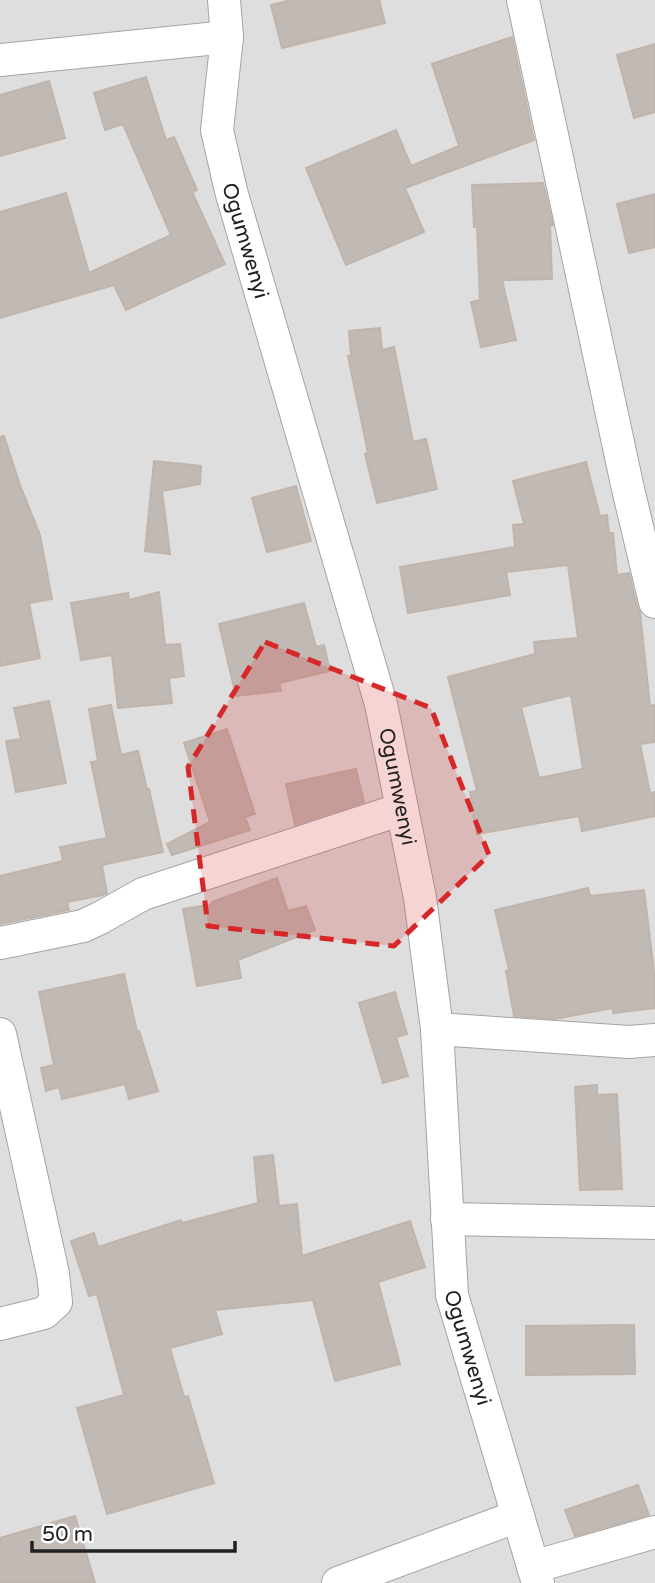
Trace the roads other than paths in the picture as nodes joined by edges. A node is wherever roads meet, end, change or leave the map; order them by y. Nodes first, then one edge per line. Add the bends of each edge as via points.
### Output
1 (224, 0) edge
2 (523, 0) edge
3 (227, 37) junction
4 (0, 60) edge
5 (655, 602) edge
6 (402, 809) junction
7 (0, 943) edge
8 (437, 1029) junction
9 (0, 1034) edge
10 (655, 1040) edge
11 (447, 1219) junction
12 (655, 1223) edge
13 (0, 1324) edge
14 (518, 1516) junction
15 (655, 1532) edge
16 (536, 1575) edge
17 (338, 1583) edge

1 - 3 street, Ogumwenyi
2 - 5 street
3 - 4 street
3 - 6 street, Ogumwenyi via 217,130 381,704
6 - 7 street via 143,894 83,926
6 - 8 street, Ogumwenyi via 420,898
8 - 10 street
8 - 11 street, Ogumwenyi
9 - 13 street via 55,1301 44,1314
11 - 12 street
11 - 14 street, Ogumwenyi via 452,1295
14 - 16 street, Ogumwenyi
14 - 17 street
15 - 16 street

